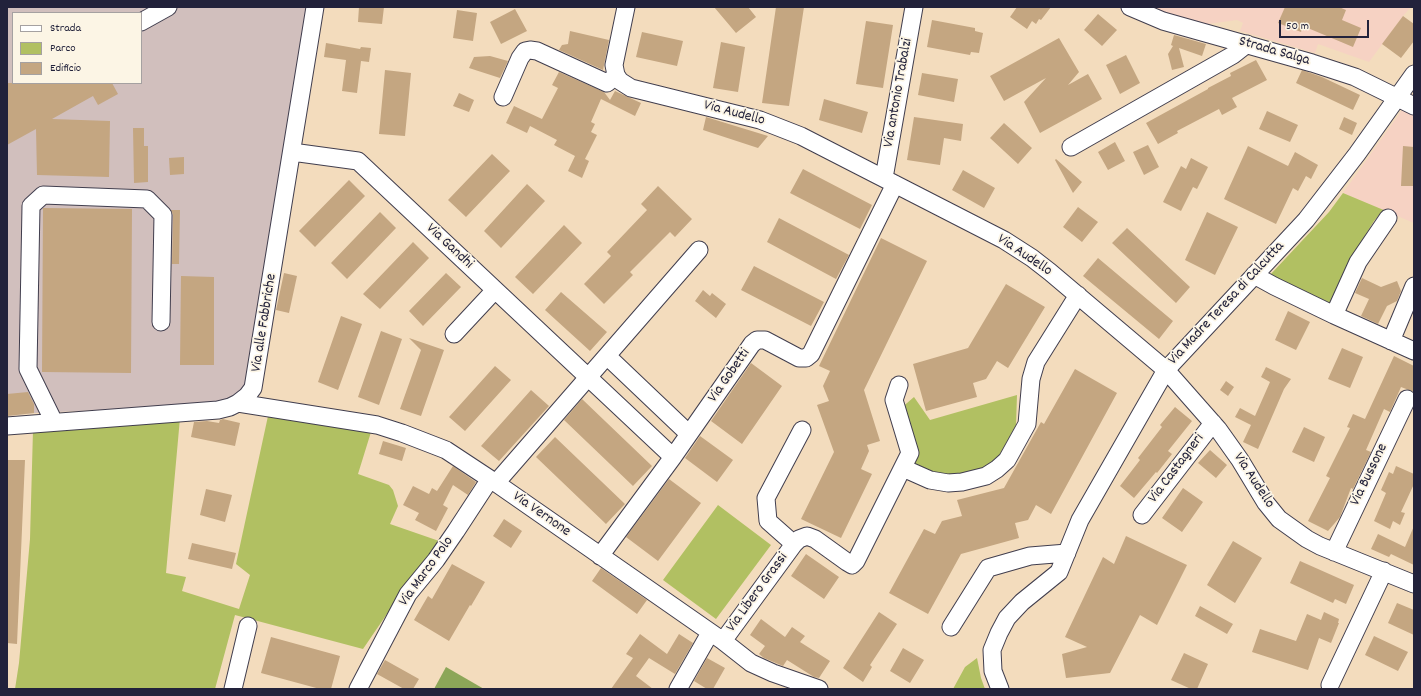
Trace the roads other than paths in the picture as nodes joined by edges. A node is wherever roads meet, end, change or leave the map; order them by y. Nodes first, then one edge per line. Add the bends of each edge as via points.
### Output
1 (168, 7) edge
2 (315, 7) edge
3 (626, 7) edge
4 (914, 7) edge
5 (1130, 7) edge
6 (142, 21) edge
7 (1247, 44) junction
8 (1414, 74) edge
9 (616, 76) junction
10 (503, 97) dead end
11 (1397, 98) junction
12 (1414, 106) edge
13 (1071, 147) dead end
14 (292, 152) junction
15 (889, 181) junction
16 (1388, 218) dead end
17 (699, 250) dead end
18 (1254, 275) junction
19 (1414, 286) edge
20 (495, 290) junction
21 (1078, 295) junction
22 (1334, 315) junction
23 (161, 322) dead end
24 (454, 334) dead end
25 (1391, 341) junction
26 (1414, 351) edge
27 (607, 356) junction
28 (1166, 370) junction
29 (588, 378) junction
30 (899, 385) dead end
31 (1407, 399) dead end
32 (238, 403) junction
33 (54, 422) junction
34 (1213, 423) junction
35 (7, 426) edge
36 (802, 430) dead end
37 (690, 434) junction
38 (673, 457) junction
39 (902, 468) junction
40 (493, 481) junction
41 (1142, 516) dead end
42 (794, 544) junction
43 (1334, 552) junction
44 (1067, 553) junction
45 (600, 556) junction
46 (1384, 571) junction
47 (1414, 584) edge
48 (248, 626) dead end
49 (951, 627) dead end
50 (716, 637) junction
51 (1330, 685) dead end
52 (233, 689) edge
53 (358, 689) edge
54 (678, 689) edge
55 (820, 689) edge
56 (1000, 689) edge

1 - 6 street
2 - 14 street, Via alle Fabbriche
3 - 9 street via 614,65
4 - 15 street, Via antonio Trabalzi
5 - 7 street, Strada Salga via 1163,21
7 - 11 street, Strada Salga via 1355,77
7 - 13 street via 1233,55
8 - 11 street, Via Madre Teresa di Calcutta
9 - 10 street via 607,83 530,50 525,51 520,58
9 - 15 street, Via Audello via 631,88 760,120 800,136
11 - 12 street, Strada Salga
11 - 18 street, Via Madre Teresa di Calcutta via 1358,154 1306,220
14 - 20 street, Via Gandhi via 358,161
14 - 32 street, Via alle Fabbriche via 256,380 247,396
15 - 21 street, Via Audello via 1004,240 1032,258
15 - 37 street, Via Gobetti via 812,354 806,358 799,358 765,340 757,340
16 - 22 street via 1358,262
17 - 27 street
18 - 22 street
18 - 28 street, Via Madre Teresa di Calcutta
19 - 25 street
20 - 24 street
20 - 29 street, Via Gandhi
21 - 28 street, Via Audello
21 - 39 street via 1036,362 1031,380 1027,424 1007,460 986,476 962,482 930,480
22 - 25 street
23 - 33 street via 164,215 147,199 43,195 32,206 28,368
25 - 26 street
27 - 29 street
27 - 37 street
28 - 34 street, Via Audello
28 - 44 street, Via Madre Teresa di Calcutta via 1080,520
29 - 38 street, Via Gandhi
29 - 40 street
30 - 39 street, Via Libero Grassi via 894,400 910,453
31 - 43 street, Via Bussone
32 - 33 street, Via alle Fabbriche via 218,410
32 - 40 street, Via Vernone via 378,425 402,432 446,450
33 - 35 street, Via alle Fabbriche
34 - 41 street, Via Castagneri
34 - 43 street, Via Audello via 1279,519 1307,539
36 - 42 street, Via Libero Grassi via 766,498 768,521
37 - 38 street, Via Gobetti
38 - 45 street, Via Gobetti
39 - 42 street, Via Libero Grassi via 856,562 852,565 807,536
40 - 45 street, Via Vernone
40 - 53 street, Via Marco Polo via 408,594
42 - 50 street, Via Libero Grassi
43 - 46 street, Via Audello
44 - 49 street via 1030,556 988,568
44 - 56 street, Via Madre Teresa di Calcutta via 1059,572 1022,602 1007,618 999,633 992,650 993,670
45 - 50 street, Via Vernone
46 - 47 street, Via Audello
46 - 51 street
48 - 52 street
50 - 54 street, Via Libero Grassi
50 - 55 street, Via Vernone via 751,663

